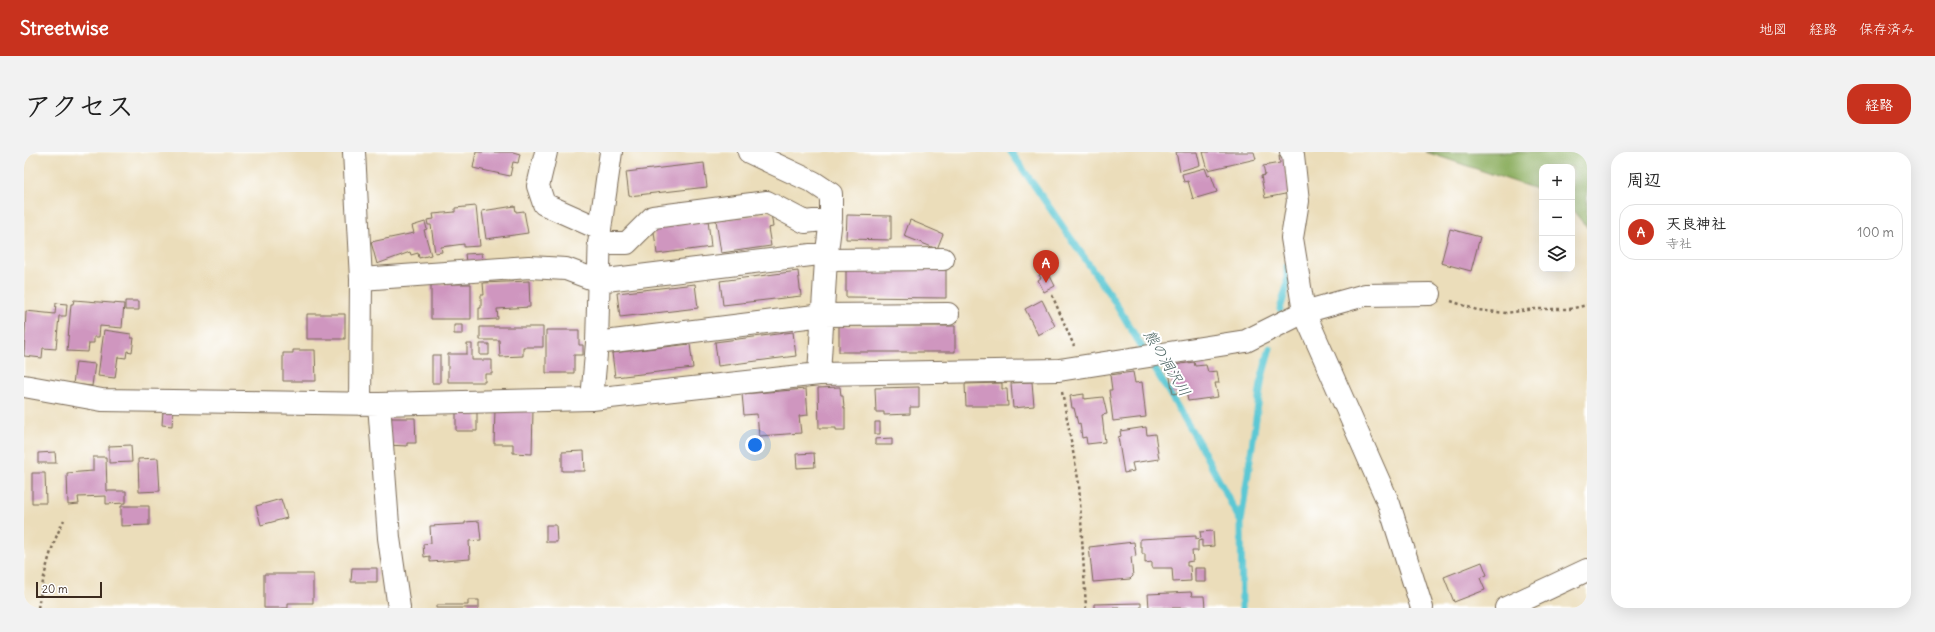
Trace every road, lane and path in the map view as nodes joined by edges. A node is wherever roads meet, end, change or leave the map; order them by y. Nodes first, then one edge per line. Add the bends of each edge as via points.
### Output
1 (354, 152) edge
2 (546, 152) edge
3 (610, 152) edge
4 (749, 152) edge
5 (1291, 152) edge
6 (831, 219) junction
7 (600, 236) junction
8 (826, 256) junction
9 (943, 259) dead end
10 (361, 279) junction
11 (598, 280) junction
12 (1052, 294) dead end
13 (1430, 294) joint
14 (1587, 305) edge
15 (1304, 312) junction
16 (948, 314) dead end
17 (823, 315) junction
18 (1071, 339) dead end
19 (597, 343) junction
20 (1059, 370) junction
21 (819, 374) junction
22 (24, 386) edge
23 (592, 399) junction
24 (369, 404) junction
25 (64, 520) dead end
26 (1587, 570) edge
27 (38, 608) edge
28 (399, 608) edge
29 (1086, 608) edge
30 (1422, 608) edge
31 (1506, 608) edge

1 - 10 street
2 - 7 street via 538,186 544,204
3 - 7 street
4 - 6 street via 813,182 830,194
5 - 15 street via 1298,200 1292,238
6 - 7 street via 805,222 767,202 653,217 626,243
6 - 8 street
7 - 11 street
8 - 9 street
8 - 11 street
8 - 17 street
10 - 11 street via 530,267 566,270
10 - 24 street
11 - 19 street
12 - 18 path
13 - 14 path via 1477,310 1506,313 1535,309 1570,309
13 - 15 street via 1365,295
15 - 20 street via 1246,341
15 - 30 street via 1389,504
16 - 17 street
17 - 19 street
17 - 21 street
19 - 23 street
20 - 21 street
20 - 29 path via 1079,484
21 - 23 street
22 - 24 street via 102,400
23 - 24 street
24 - 28 street
25 - 27 path via 55,537
26 - 31 street

